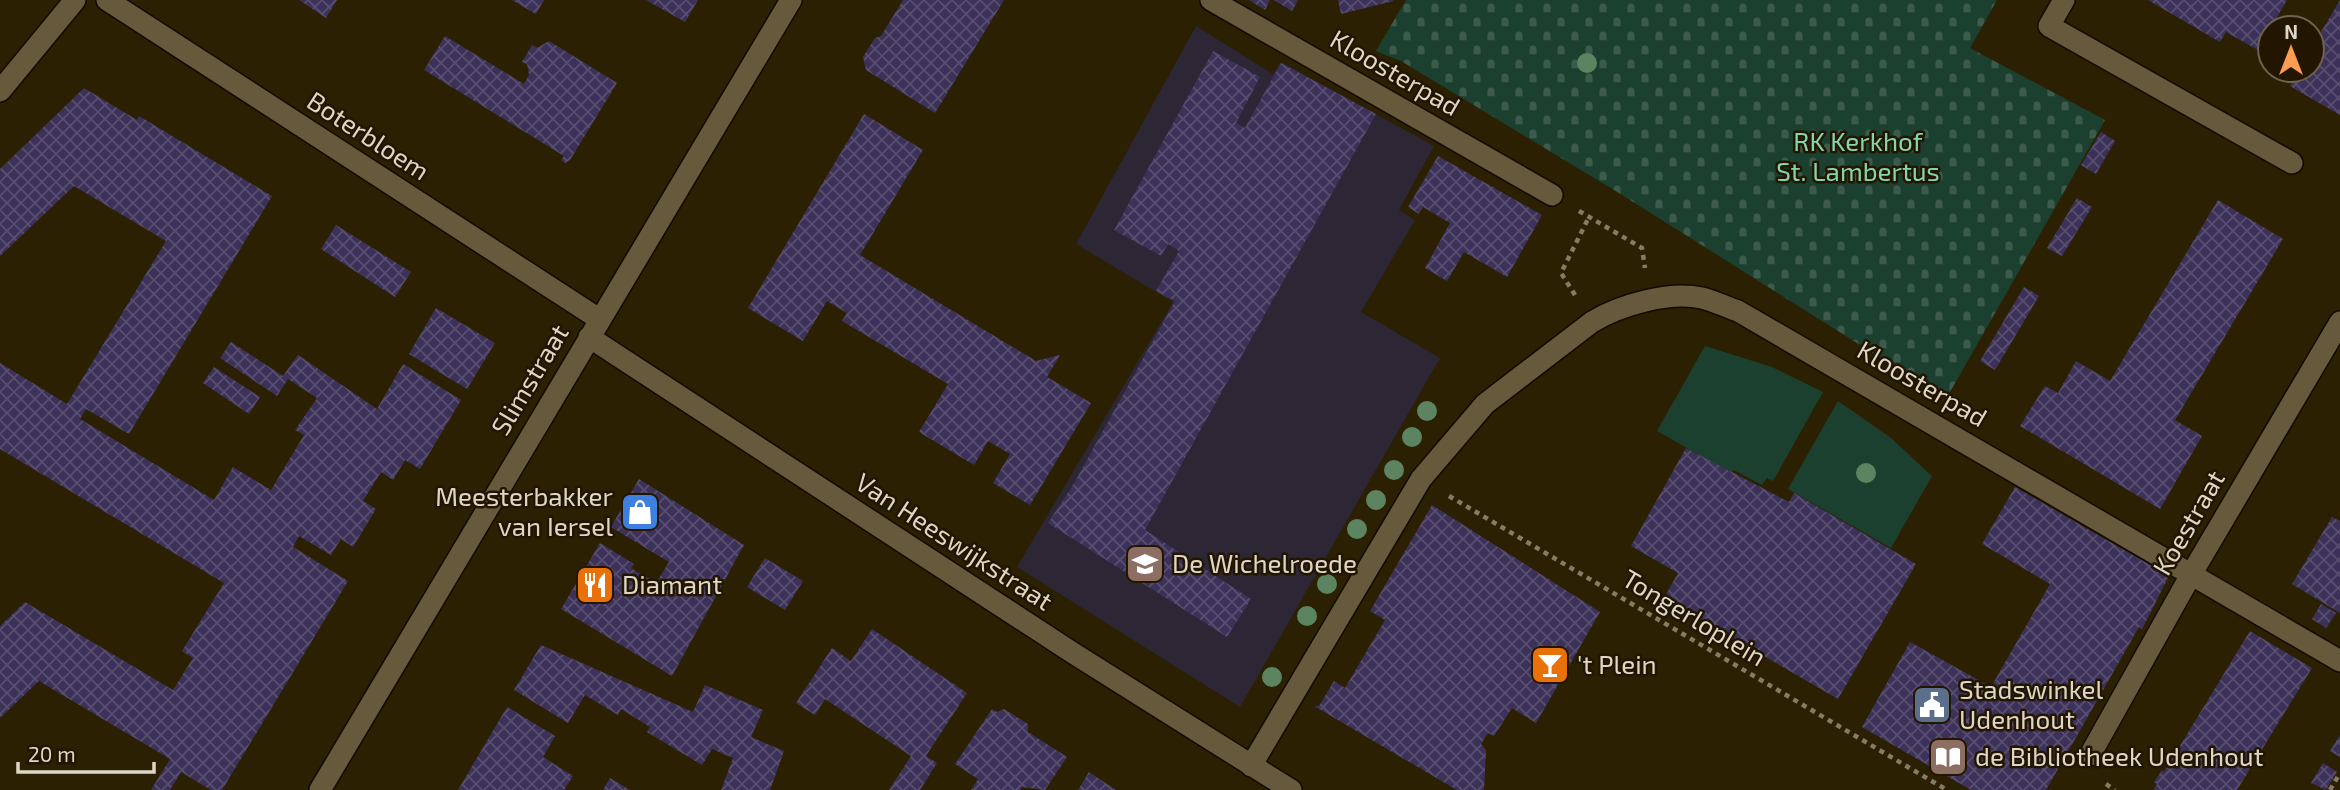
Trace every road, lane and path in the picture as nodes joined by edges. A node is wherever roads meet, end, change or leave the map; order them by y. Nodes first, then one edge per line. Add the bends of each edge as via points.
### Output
1 (75, 0) edge
2 (107, 0) edge
3 (791, 0) edge
4 (1211, 0) edge
5 (2064, 0) edge
6 (0, 91) edge
7 (2292, 163) dead end
8 (1552, 195) joint
9 (1590, 217) junction
10 (1649, 300) junction
11 (1601, 317) junction
12 (2340, 322) edge
13 (594, 328) junction
14 (1421, 479) junction
15 (2192, 573) junction
16 (2340, 661) edge
17 (2090, 755) dead end
18 (1251, 766) junction
19 (2340, 773) edge
20 (320, 790) edge
21 (1291, 790) edge
22 (1947, 790) edge
23 (2330, 790) edge

1 - 6 street
2 - 13 street, Boterbloem
3 - 13 street, Slimstraat
4 - 8 street, Kloosterpad
5 - 7 street via 2049,26
8 - 9 path
9 - 10 path via 1642,248
9 - 11 path via 1561,273
10 - 11 street, Kloosterpad
10 - 15 street, Kloosterpad via 1700,297 1738,311
11 - 14 street via 1485,404
12 - 15 street, Koestraat
13 - 18 street, Van Heeswijkstraat
13 - 20 street, Slimstraat
14 - 18 street
14 - 22 path, Tongerloplein
15 - 16 street, Kloosterpad
15 - 17 street, Koestraat
18 - 21 street, Van Heeswijkstraat
19 - 23 path

